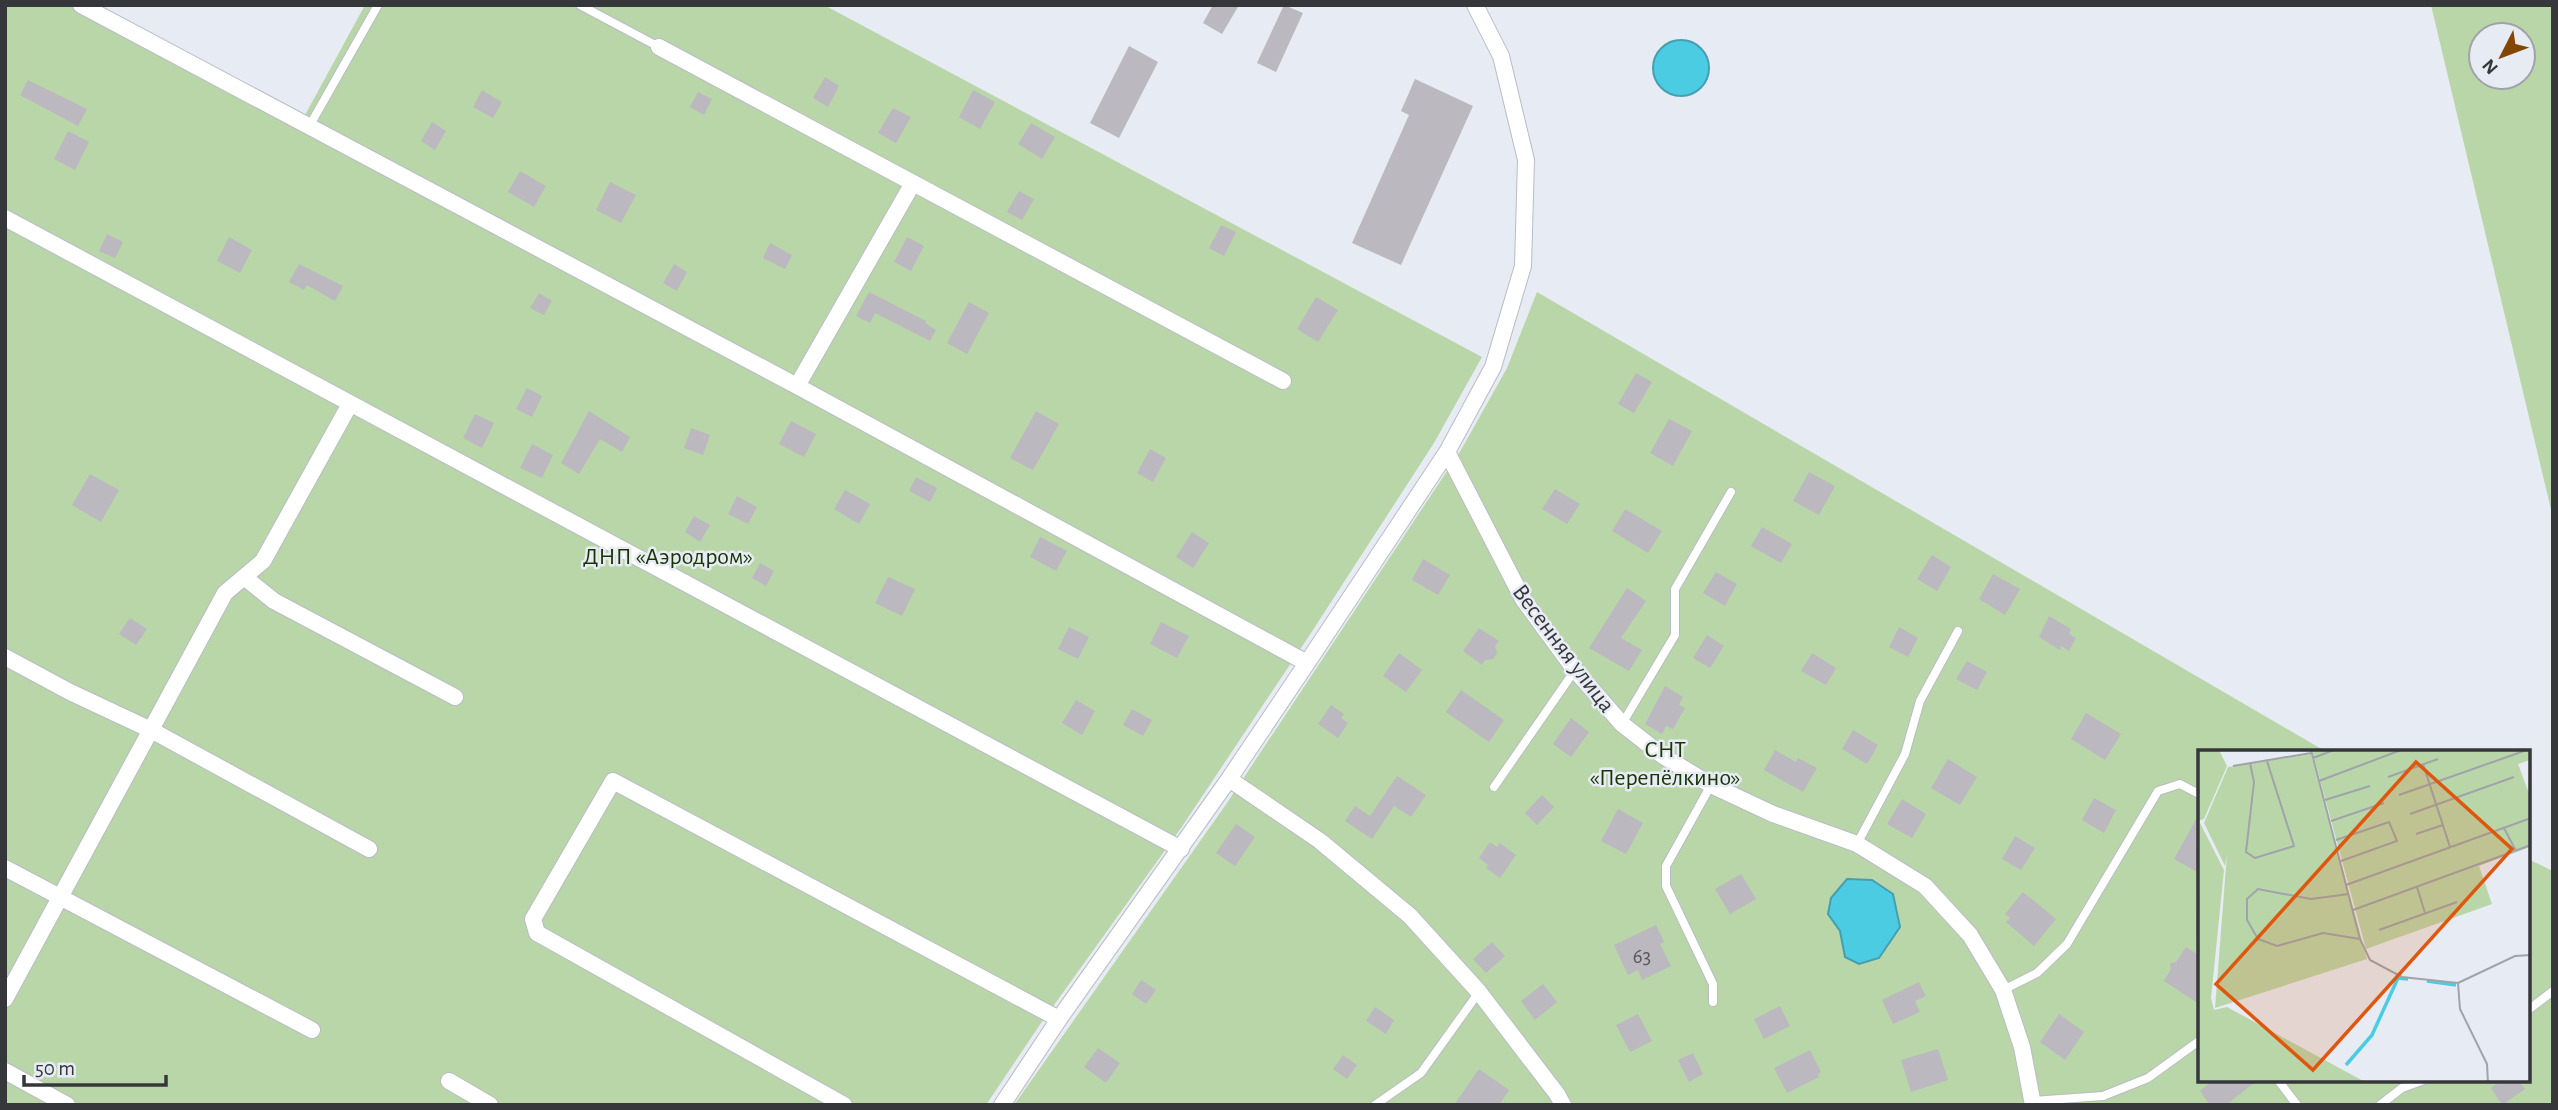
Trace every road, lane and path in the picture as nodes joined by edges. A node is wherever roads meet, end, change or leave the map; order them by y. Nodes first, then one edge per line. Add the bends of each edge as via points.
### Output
1 (81, 5) edge
2 (378, 5) edge
3 (580, 5) edge
4 (1475, 5) edge
5 (659, 47) joint
6 (310, 125) junction
7 (913, 183) junction
8 (5, 218) edge
9 (1283, 381) dead end
10 (797, 386) junction
11 (350, 404) junction
12 (1447, 452) junction
13 (1731, 492) dead end
14 (244, 577) junction
15 (1958, 631) dead end
16 (5, 657) edge
17 (1307, 663) junction
18 (1575, 670) junction
19 (455, 697) dead end
20 (1622, 724) junction
21 (151, 730) junction
22 (1229, 779) junction
23 (1711, 785) junction
24 (1494, 787) dead end
25 (2198, 793) edge
26 (1857, 844) junction
27 (369, 849) dead end
28 (1181, 849) junction
29 (5, 868) edge
30 (60, 897) junction
31 (2003, 990) junction
32 (2553, 991) edge
33 (1479, 992) junction
34 (5, 999) edge
35 (1713, 1002) dead end
36 (2530, 1008) edge
37 (1059, 1019) junction
38 (312, 1030) dead end
39 (2198, 1042) edge
40 (5, 1072) edge
41 (449, 1081) dead end
42 (2280, 1082) edge
43 (2418, 1082) edge
44 (2033, 1103) edge
45 (67, 1105) edge
46 (490, 1105) edge
47 (844, 1105) edge
48 (1002, 1105) edge
49 (1375, 1105) edge
50 (1563, 1105) edge
51 (2297, 1105) edge
52 (2380, 1105) edge

1 - 6 street
2 - 6 lane
3 - 5 lane
4 - 12 street via 1502,56 1526,160 1523,265 1493,367
5 - 7 street
6 - 10 street
7 - 9 street
7 - 10 street
8 - 11 street
10 - 17 street
11 - 14 street via 264,561
11 - 28 street
12 - 17 street
12 - 18 street, Весенняя улица via 1523,599
13 - 20 lane via 1675,589 1675,635
14 - 19 street via 274,601
14 - 21 street via 225,593
15 - 26 lane via 1920,701 1905,754
16 - 21 street
17 - 22 street
18 - 20 street, Весенняя улица
18 - 24 lane
20 - 23 street, Весенняя улица
21 - 27 street
21 - 30 street
22 - 28 street
22 - 33 street via 1320,841 1410,916
23 - 26 street, Весенняя улица via 1773,814
23 - 35 lane via 1666,866 1666,886 1713,984
25 - 31 lane via 2180,784 2158,790 2067,944 2037,973
26 - 31 street, Весенняя улица via 1926,886 1970,935
28 - 37 street
29 - 30 street
30 - 34 street
30 - 38 street
31 - 44 street, Весенняя улица via 2022,1047
32 - 36 lane
33 - 49 lane via 1421,1073
33 - 50 street
37 - 47 street via 612,781 533,919 537,933
37 - 48 street
39 - 44 lane via 2148,1078 2103,1096
40 - 45 street
41 - 46 street
42 - 51 lane
43 - 52 lane

